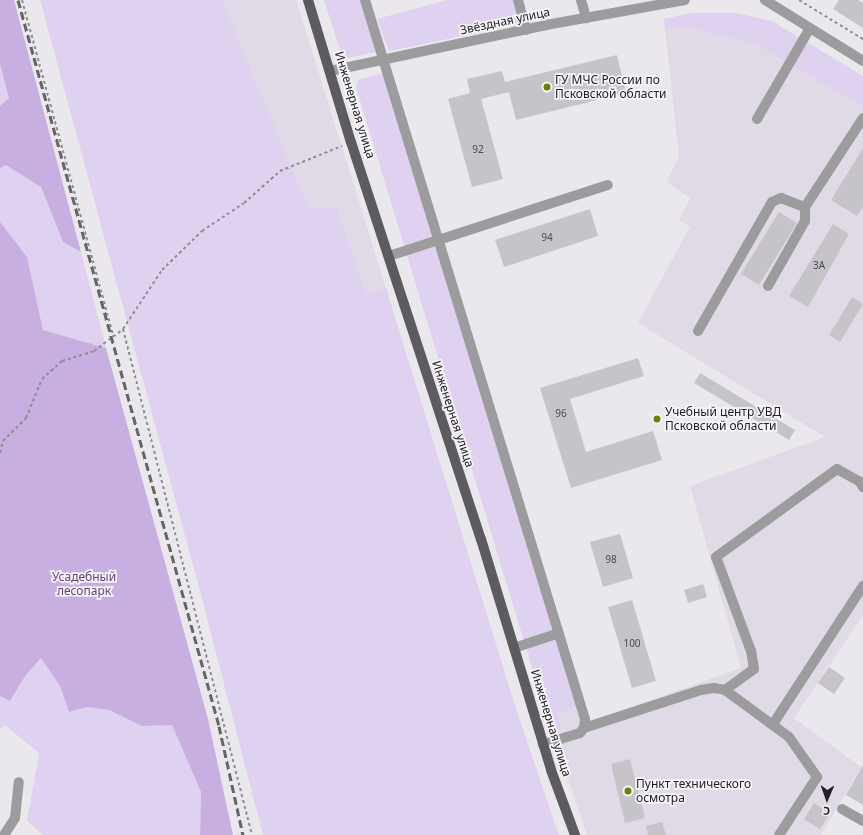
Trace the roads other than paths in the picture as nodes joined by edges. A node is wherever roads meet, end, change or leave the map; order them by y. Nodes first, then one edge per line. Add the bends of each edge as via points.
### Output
1 (308, 0) edge
2 (365, 0) edge
3 (518, 0) edge
4 (581, 0) edge
5 (685, 0) edge
6 (765, 0) edge
7 (586, 18) junction
8 (810, 28) junction
9 (526, 30) junction
10 (384, 60) junction
11 (863, 61) edge
12 (330, 71) junction
13 (757, 119) dead end
14 (862, 123) edge
15 (608, 185) dead end
16 (805, 207) junction
17 (439, 240) junction
18 (389, 256) junction
19 (768, 286) dead end
20 (698, 331) dead end
21 (863, 487) edge
22 (863, 586) edge
23 (559, 633) junction
24 (514, 648) junction
25 (725, 690) junction
26 (773, 724) junction
27 (584, 728) junction
28 (544, 744) junction
29 (19, 782) dead end
30 (842, 809) dead end
31 (863, 820) edge
32 (4, 835) edge
33 (576, 835) edge
34 (779, 835) edge

1 - 12 main road, Инженерная улица
2 - 10 street
3 - 9 street
4 - 7 street
5 - 7 street, Звёздная улица
6 - 8 street
7 - 9 street, Звёздная улица
8 - 11 street
8 - 13 street
9 - 10 street, Звёздная улица
10 - 12 street, Звёздная улица
10 - 17 street
12 - 18 main road, Инженерная улица
14 - 16 street
15 - 17 street
16 - 19 street via 805,221
16 - 20 street via 781,198 772,202
17 - 18 street
17 - 23 street
18 - 24 main road, Инженерная улица
21 - 25 street via 860,482 837,470 716,557 751,651 754,669
22 - 26 street
23 - 24 street
23 - 27 street via 585,719
24 - 28 main road, Инженерная улица
25 - 26 street
25 - 27 street via 701,690
26 - 34 street via 789,737 817,777
27 - 28 street via 580,733
28 - 33 main road, Инженерная улица
29 - 32 street via 15,818
30 - 31 street

